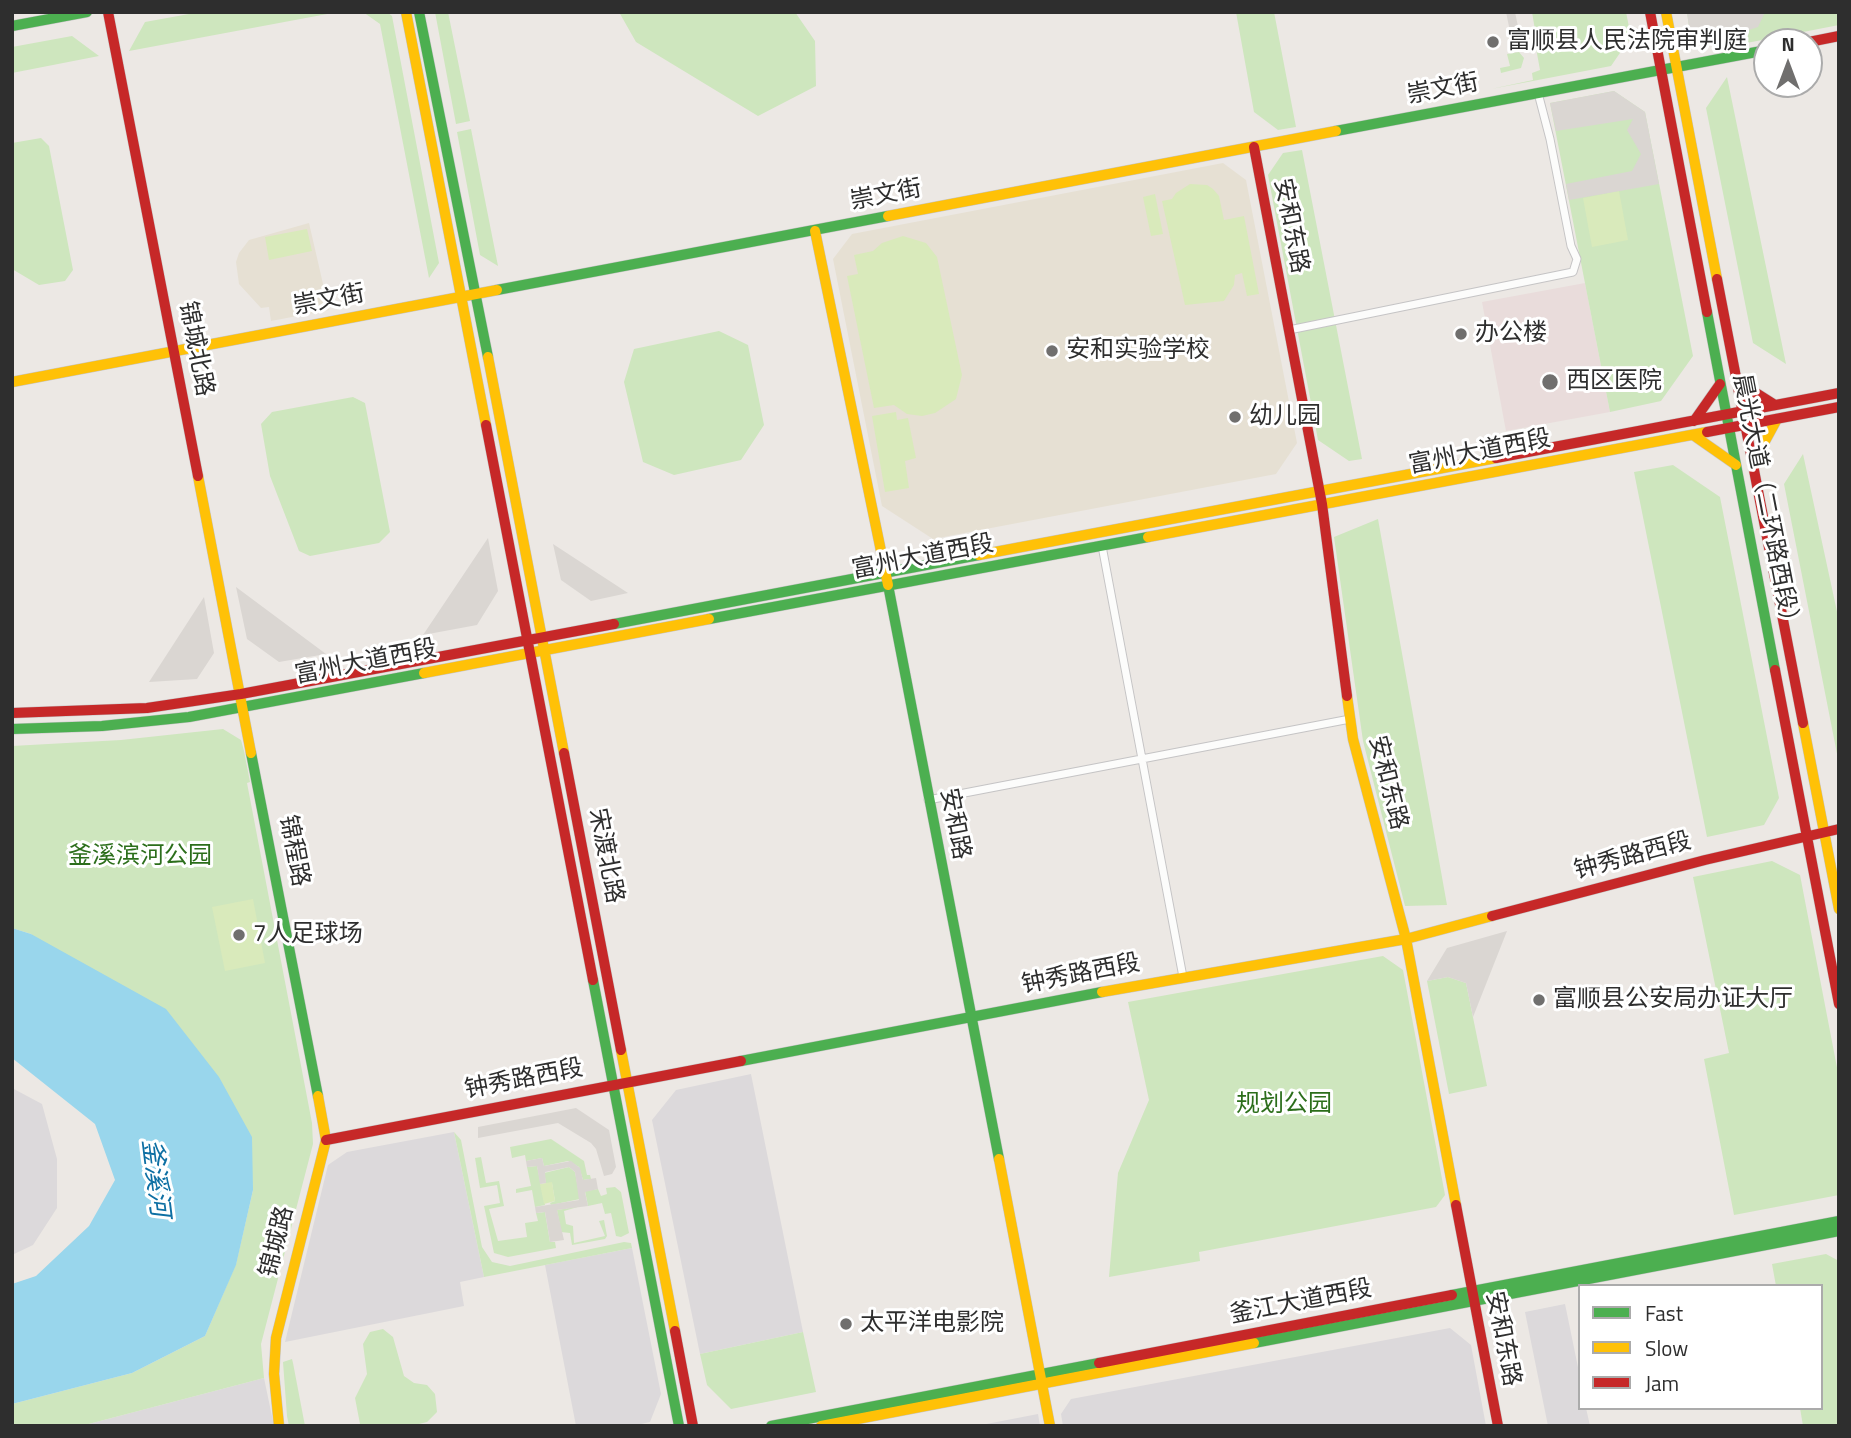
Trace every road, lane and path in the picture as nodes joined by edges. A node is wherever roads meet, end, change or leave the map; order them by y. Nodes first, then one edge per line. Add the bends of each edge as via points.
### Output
1 (87, 12) edge
2 (108, 12) edge
3 (406, 12) edge
4 (419, 12) edge
5 (1650, 12) edge
6 (1666, 12) edge
7 (12, 26) edge
8 (1753, 53) edge
9 (1676, 68) junction
10 (1661, 71) junction
11 (1538, 93) junction
12 (1254, 147) junction
13 (814, 232) junction
14 (476, 295) junction
15 (462, 298) junction
16 (1289, 330) junction
17 (173, 351) junction
18 (12, 382) edge
19 (1737, 382) junction
20 (1720, 384) junction
21 (1839, 393) edge
22 (1775, 405) junction
23 (1839, 407) edge
24 (1743, 411) junction
25 (1726, 415) junction
26 (1777, 419) junction
27 (1694, 421) junction
28 (1745, 425) junction
29 (1729, 428) junction
30 (1693, 435) junction
31 (1753, 463) junction
32 (1736, 465) junction
33 (1319, 491) junction
34 (1322, 504) junction
35 (1102, 546) junction
36 (886, 573) junction
37 (888, 586) junction
38 (542, 638) junction
39 (528, 640) junction
40 (544, 650) junction
41 (531, 653) junction
42 (241, 694) junction
43 (244, 707) junction
44 (12, 713) edge
45 (1350, 719) junction
46 (12, 729) edge
47 (1142, 759) junction
48 (927, 800) junction
49 (1839, 829) edge
50 (1824, 832) junction
51 (1807, 836) junction
52 (1839, 909) edge
53 (1406, 939) junction
54 (1183, 977) junction
55 (1839, 1004) edge
56 (972, 1017) junction
57 (627, 1082) junction
58 (613, 1084) junction
59 (326, 1140) junction
60 (1839, 1221) edge
61 (1839, 1231) edge
62 (1472, 1296) junction
63 (1041, 1379) junction
64 (279, 1426) edge
65 (679, 1426) edge
66 (693, 1426) edge
67 (771, 1426) edge
68 (821, 1426) edge
69 (1050, 1426) edge
70 (1497, 1426) edge

1 - 7 main road
2 - 17 main road, 锦城北路
3 - 15 main road, 宋渡北路
4 - 14 main road, 宋渡北路
5 - 10 main road, 晨光大道（二环路西段）
6 - 9 main road, 晨光大道（二环路西段）
8 - 9 main road, 崇文街
9 - 10 main road, 崇文街
9 - 19 main road, 晨光大道（二环路西段）
10 - 11 main road, 崇文街
10 - 20 main road, 晨光大道（二环路西段）
11 - 12 main road, 崇文街
11 - 16 street via 1577,259 1573,272
12 - 13 main road, 崇文街
12 - 16 main road, 安和东路
13 - 14 main road, 崇文街
13 - 36 main road, 安和路
14 - 15 main road, 崇文街
14 - 38 main road, 宋渡北路
15 - 17 main road, 崇文街
15 - 39 main road, 宋渡北路
16 - 33 main road, 安和东路
17 - 18 main road, 崇文街
17 - 42 main road, 锦城北路
19 - 22 main road
19 - 24 main road, 晨光大道（二环路西段）
20 - 25 main road, 晨光大道（二环路西段）
20 - 27 main road
21 - 22 main road, 富州大道西段
22 - 24 main road, 富州大道西段
23 - 26 main road, 富州大道西段
24 - 25 main road, 富州大道西段
24 - 28 main road, 晨光大道（二环路西段）
25 - 27 main road, 富州大道西段
25 - 29 main road, 晨光大道（二环路西段）
26 - 28 main road, 富州大道西段
26 - 31 main road
27 - 33 main road, 富州大道西段
28 - 29 main road, 富州大道西段
28 - 31 main road, 晨光大道（二环路西段）
29 - 30 main road, 富州大道西段
29 - 32 main road, 晨光大道（二环路西段）
30 - 32 main road
30 - 34 main road, 富州大道西段
31 - 50 main road, 晨光大道（二环路西段）
32 - 51 main road, 晨光大道（二环路西段）
33 - 34 main road, 安和东路
33 - 36 main road, 富州大道西段
34 - 35 main road, 富州大道西段
34 - 45 main road, 安和东路
35 - 37 main road, 富州大道西段
35 - 47 street
36 - 37 main road, 安和路
36 - 38 main road, 富州大道西段
37 - 40 main road, 富州大道西段
37 - 48 main road, 安和路
38 - 39 main road, 富州大道西段
38 - 40 main road, 宋渡北路
39 - 41 main road, 宋渡北路
39 - 42 main road, 富州大道西段
40 - 41 main road, 富州大道西段
40 - 57 main road, 宋渡北路
41 - 43 main road, 富州大道西段
41 - 58 main road, 宋渡北路
42 - 43 main road, 锦程路
42 - 44 main road, 富州大道西段 via 147,708
43 - 46 main road, 富州大道西段 via 150,723
43 - 59 main road, 锦程路
45 - 47 street
45 - 53 main road, 安和东路
47 - 48 street
47 - 54 street
48 - 56 main road, 安和路
49 - 50 main road, 钟秀路西段
50 - 51 main road, 钟秀路西段
50 - 52 main road, 晨光大道（二环路西段）
51 - 53 main road, 钟秀路西段
51 - 55 main road, 晨光大道（二环路西段）
53 - 54 main road, 钟秀路西段
53 - 62 main road, 安和东路
54 - 56 main road, 钟秀路西段
56 - 57 main road, 钟秀路西段
56 - 63 main road, 安和路
57 - 58 main road, 钟秀路西段
57 - 66 main road, 宋渡北路
58 - 59 main road, 钟秀路西段
58 - 65 main road, 宋渡北路
59 - 64 main road, 锦城路 via 279,1320 274,1356
60 - 62 main road, 釜江大道西段
61 - 62 main road, 釜江大道西段
62 - 63 main road, 釜江大道西段
62 - 70 main road, 安和东路
63 - 67 main road, 釜江大道西段
63 - 68 main road, 釜江大道西段
63 - 69 main road, 安和路

